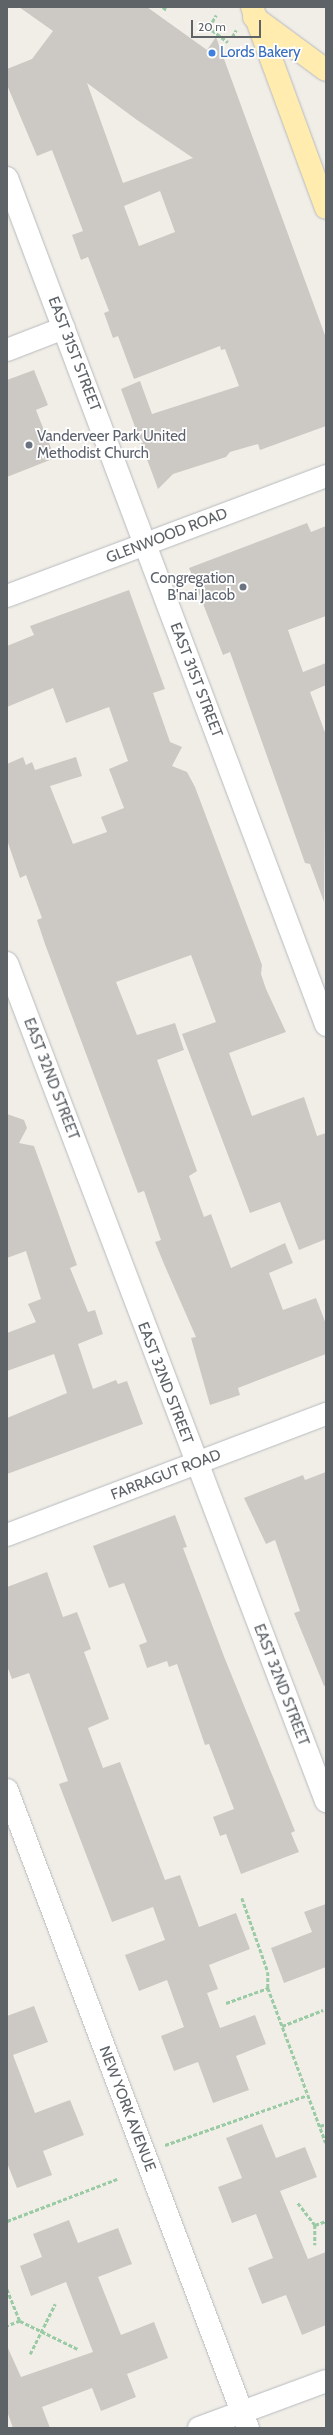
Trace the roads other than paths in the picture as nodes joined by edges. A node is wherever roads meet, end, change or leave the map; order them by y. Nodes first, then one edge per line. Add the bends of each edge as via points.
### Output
1 (249, 11) edge
2 (326, 70) edge
3 (7, 178) edge
4 (326, 208) edge
5 (64, 328) junction
6 (7, 350) edge
7 (326, 476) edge
8 (145, 544) junction
9 (7, 596) edge
10 (7, 963) edge
11 (326, 1025) edge
12 (326, 1414) edge
13 (196, 1464) junction
14 (7, 1535) edge
15 (7, 1790) edge
16 (326, 1802) edge
17 (326, 2381) edge
18 (245, 2420) edge
19 (199, 2428) edge

1 - 2 main road
1 - 4 main road
3 - 5 street, EAST 31ST STREET
5 - 6 street
5 - 8 street, EAST 31ST STREET
7 - 8 street, GLENWOOD ROAD
8 - 9 street, GLENWOOD ROAD
8 - 11 street, EAST 31ST STREET
10 - 13 street, EAST 32ND STREET
12 - 13 street, FARRAGUT ROAD
13 - 14 street, FARRAGUT ROAD
13 - 16 street, EAST 32ND STREET
15 - 18 street, NEW YORK AVENUE
17 - 18 street
18 - 19 street

